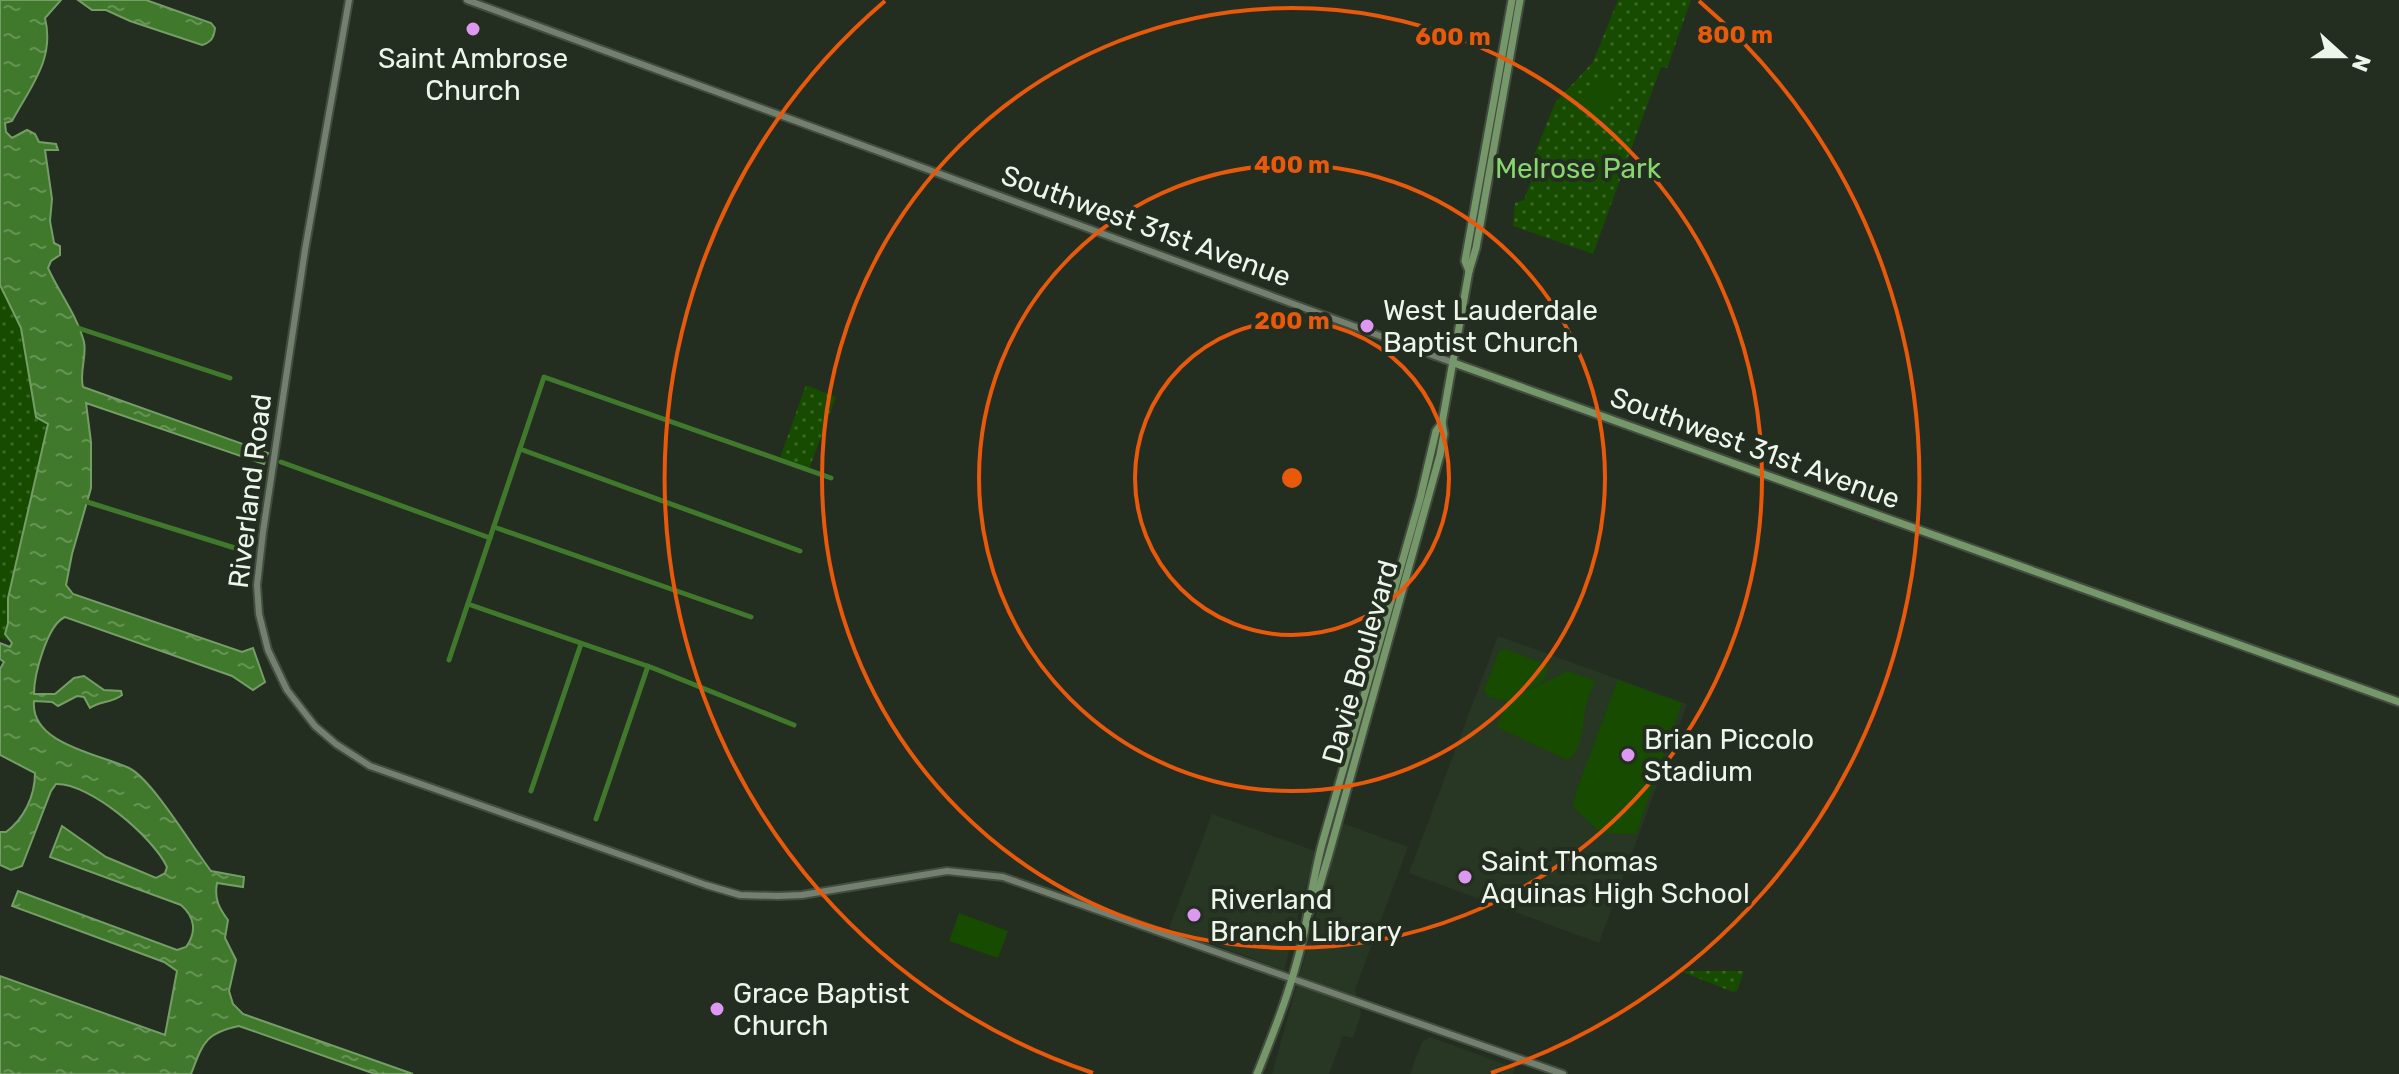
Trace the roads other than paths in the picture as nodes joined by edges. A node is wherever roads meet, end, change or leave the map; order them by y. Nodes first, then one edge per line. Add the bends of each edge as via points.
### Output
1 (349, 0) edge
2 (467, 0) edge
3 (1516, 0) edge
4 (1469, 271) junction
5 (1454, 363) junction
6 (1442, 423) junction
7 (1429, 466) junction
8 (1428, 502) junction
9 (1382, 633) junction
10 (1383, 661) junction
11 (2399, 702) edge
12 (1329, 820) junction
13 (1330, 848) junction
14 (1309, 912) junction
15 (1292, 977) junction
16 (1267, 1054) junction
17 (1257, 1074) edge
18 (1265, 1074) edge
19 (1563, 1074) edge

1 - 15 street, Riverland Road via 259,559 259,614 268,650 287,690 315,726 370,766 417,785 740,895 802,895 947,871 1003,877
2 - 5 street, Southwest 31st Avenue
3 - 4 main road, Davie Boulevard
3 - 4 main road, Davie Boulevard via 1465,261
4 - 5 main road, Davie Boulevard
5 - 6 main road, Davie Boulevard
5 - 11 main road, Southwest 31st Avenue
6 - 7 main road, Davie Boulevard
6 - 8 main road, Davie Boulevard
7 - 8 main road
7 - 9 main road, Davie Boulevard
8 - 10 main road, Davie Boulevard
9 - 10 main road
9 - 12 main road, Davie Boulevard
10 - 13 main road, Davie Boulevard
12 - 13 main road
12 - 14 main road, Davie Boulevard
13 - 14 main road, Davie Boulevard
14 - 15 main road, Davie Boulevard
15 - 16 main road, Davie Boulevard
15 - 19 street, Riverland Road
16 - 17 main road, Davie Boulevard
16 - 18 main road, Davie Boulevard

